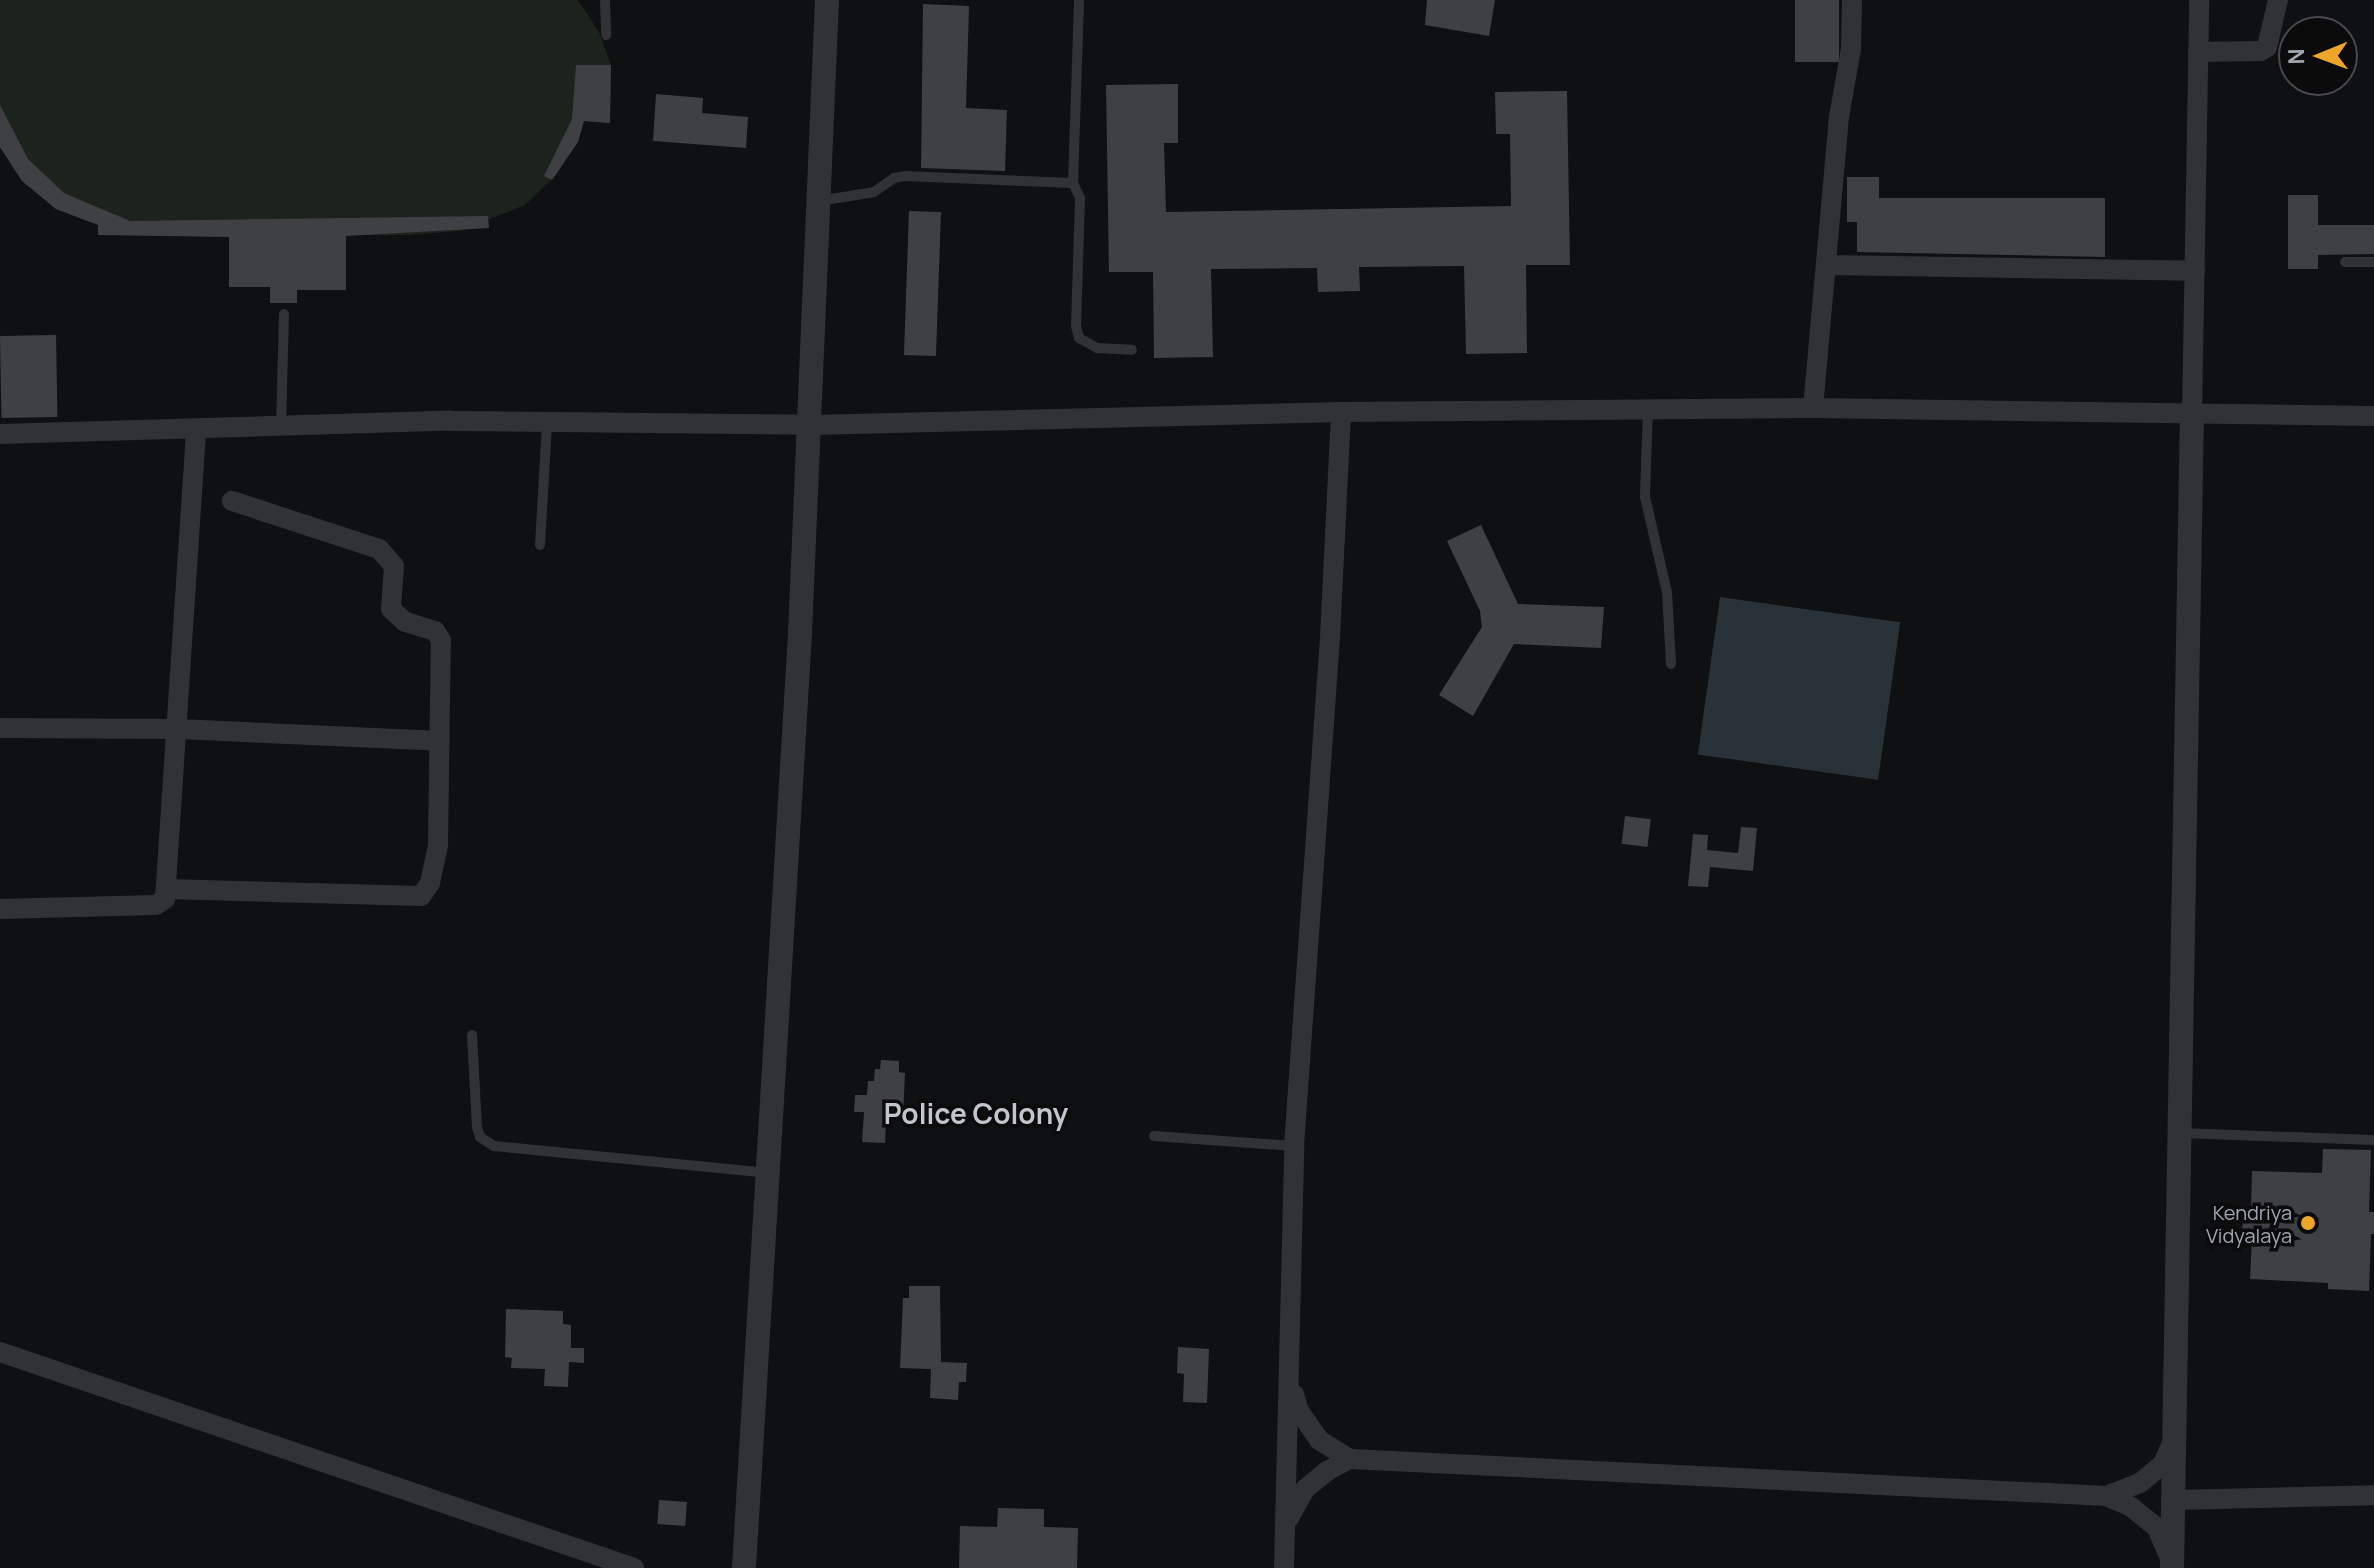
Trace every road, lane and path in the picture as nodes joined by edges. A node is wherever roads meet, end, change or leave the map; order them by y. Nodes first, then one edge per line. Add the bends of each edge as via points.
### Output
1 (605, 0) edge
2 (827, 0) edge
3 (1079, 0) edge
4 (1852, 0) edge
5 (2199, 0) edge
6 (2278, 0) edge
7 (606, 35) dead end
8 (2198, 52) junction
9 (1073, 183) junction
10 (818, 201) junction
11 (2345, 262) dead end
12 (2374, 262) edge
13 (1826, 265) junction
14 (2195, 271) junction
15 (284, 314) dead end
16 (1132, 350) dead end
17 (1813, 408) junction
18 (1648, 409) junction
19 (1341, 412) junction
20 (2192, 415) junction
21 (2374, 416) edge
22 (547, 422) junction
23 (810, 425) junction
24 (281, 427) junction
25 (196, 430) junction
26 (0, 434) edge
27 (232, 501) dead end
28 (540, 545) dead end
29 (1671, 664) dead end
30 (0, 728) edge
31 (178, 729) junction
32 (440, 741) junction
33 (166, 889) junction
34 (0, 909) edge
35 (472, 1035) dead end
36 (2181, 1133) junction
37 (1154, 1136) dead end
38 (2374, 1140) edge
39 (1294, 1146) junction
40 (768, 1173) junction
41 (0, 1352) edge
42 (1289, 1373) junction
43 (2176, 1432) junction
44 (1350, 1459) junction
45 (2374, 1495) edge
46 (2106, 1496) junction
47 (2175, 1500) junction
48 (1288, 1521) junction
49 (2172, 1565) edge
50 (634, 1568) edge
51 (744, 1568) edge
52 (1284, 1568) edge

1 - 7 lane
2 - 10 street
3 - 9 lane
4 - 13 street
5 - 8 street
6 - 8 street via 2267,47 2261,51
8 - 14 street
9 - 10 lane via 905,176 874,192
9 - 16 lane via 1080,198 1079,338 1097,348
10 - 23 street
11 - 12 lane
13 - 14 street
13 - 17 street
14 - 20 street
15 - 24 lane
17 - 18 street
17 - 20 street
18 - 19 street
18 - 29 lane via 1645,497 1667,592
19 - 23 street
19 - 39 street
20 - 21 street
20 - 36 street
22 - 23 street
22 - 24 street
22 - 28 lane
23 - 40 street
24 - 25 street
25 - 26 street
25 - 31 street
27 - 32 street via 379,549 389,558 395,577 391,609 405,622 435,631 441,640
30 - 31 street
31 - 32 street
31 - 33 street
32 - 33 street via 438,844 430,883 421,896
33 - 34 street via 165,899 156,905
35 - 40 lane via 477,1127 480,1137 494,1146
36 - 38 lane
36 - 43 street
37 - 39 lane
39 - 42 street
40 - 51 street
41 - 50 street
42 - 44 street via 1305,1421 1319,1440
42 - 48 street
43 - 46 street via 2163,1464 2140,1483
43 - 47 street
44 - 46 street
44 - 48 street via 1305,1489
45 - 47 street
46 - 49 street via 2130,1506 2157,1528
47 - 49 street
48 - 52 street

